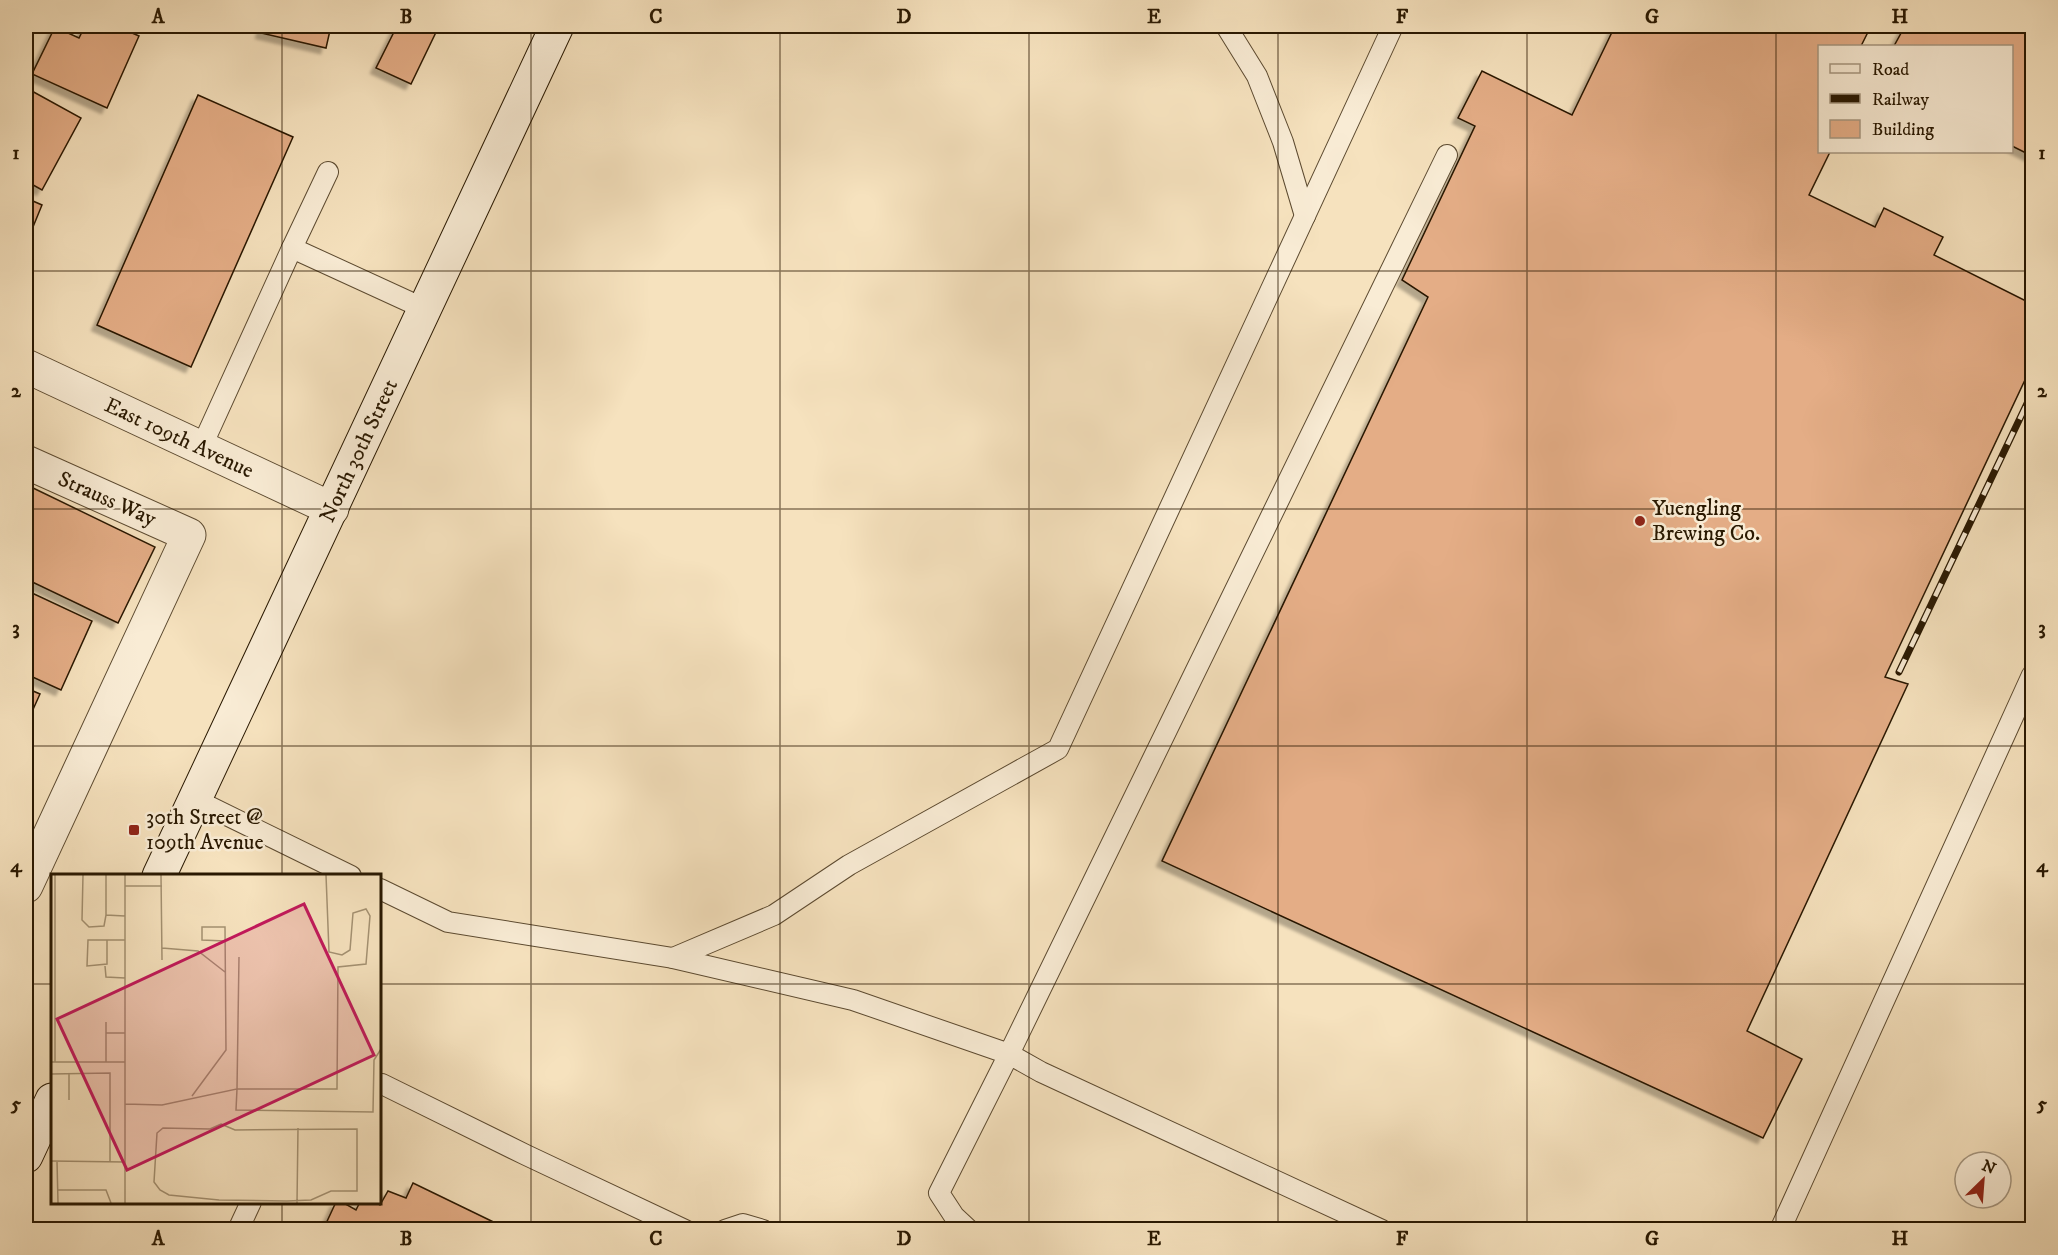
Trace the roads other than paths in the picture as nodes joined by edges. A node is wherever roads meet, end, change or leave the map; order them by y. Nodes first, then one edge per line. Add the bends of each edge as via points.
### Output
1 (557, 26) edge
2 (1226, 26) edge
3 (1393, 26) edge
4 (1447, 155) dead end
5 (327, 172) dead end
6 (1305, 216) junction
7 (292, 248) junction
8 (425, 309) junction
9 (26, 366) edge
10 (201, 448) junction
11 (26, 462) edge
12 (332, 509) junction
13 (2032, 675) edge
14 (196, 800) junction
15 (160, 874) edge
16 (347, 874) edge
17 (26, 886) edge
18 (381, 889) edge
19 (673, 958) junction
20 (1009, 1054) junction
21 (381, 1084) edge
22 (51, 1102) edge
23 (26, 1156) edge
24 (251, 1204) edge
25 (238, 1230) edge
26 (685, 1230) edge
27 (725, 1230) edge
28 (763, 1230) edge
29 (969, 1230) edge
30 (1382, 1230) edge
31 (1780, 1230) edge

1 - 8 main road, North 30th Street
2 - 6 lane via 1257,76 1283,142
3 - 6 lane
4 - 20 lane
5 - 7 lane
6 - 19 lane via 1058,749 849,865 774,915
7 - 8 lane
7 - 10 lane
8 - 12 main road, North 30th Street
9 - 10 main road, East 109th Avenue
10 - 12 main road, East 109th Avenue
11 - 17 main road, Strauss Way via 189,535
12 - 14 main road, North 30th Street
13 - 31 lane
14 - 15 main road, North 30th Street
14 - 16 lane
18 - 19 lane via 448,922
19 - 20 lane via 853,1000
20 - 29 lane via 939,1193
20 - 30 lane
21 - 26 lane
22 - 23 main road
24 - 25 lane
27 - 28 lane via 743,1224

